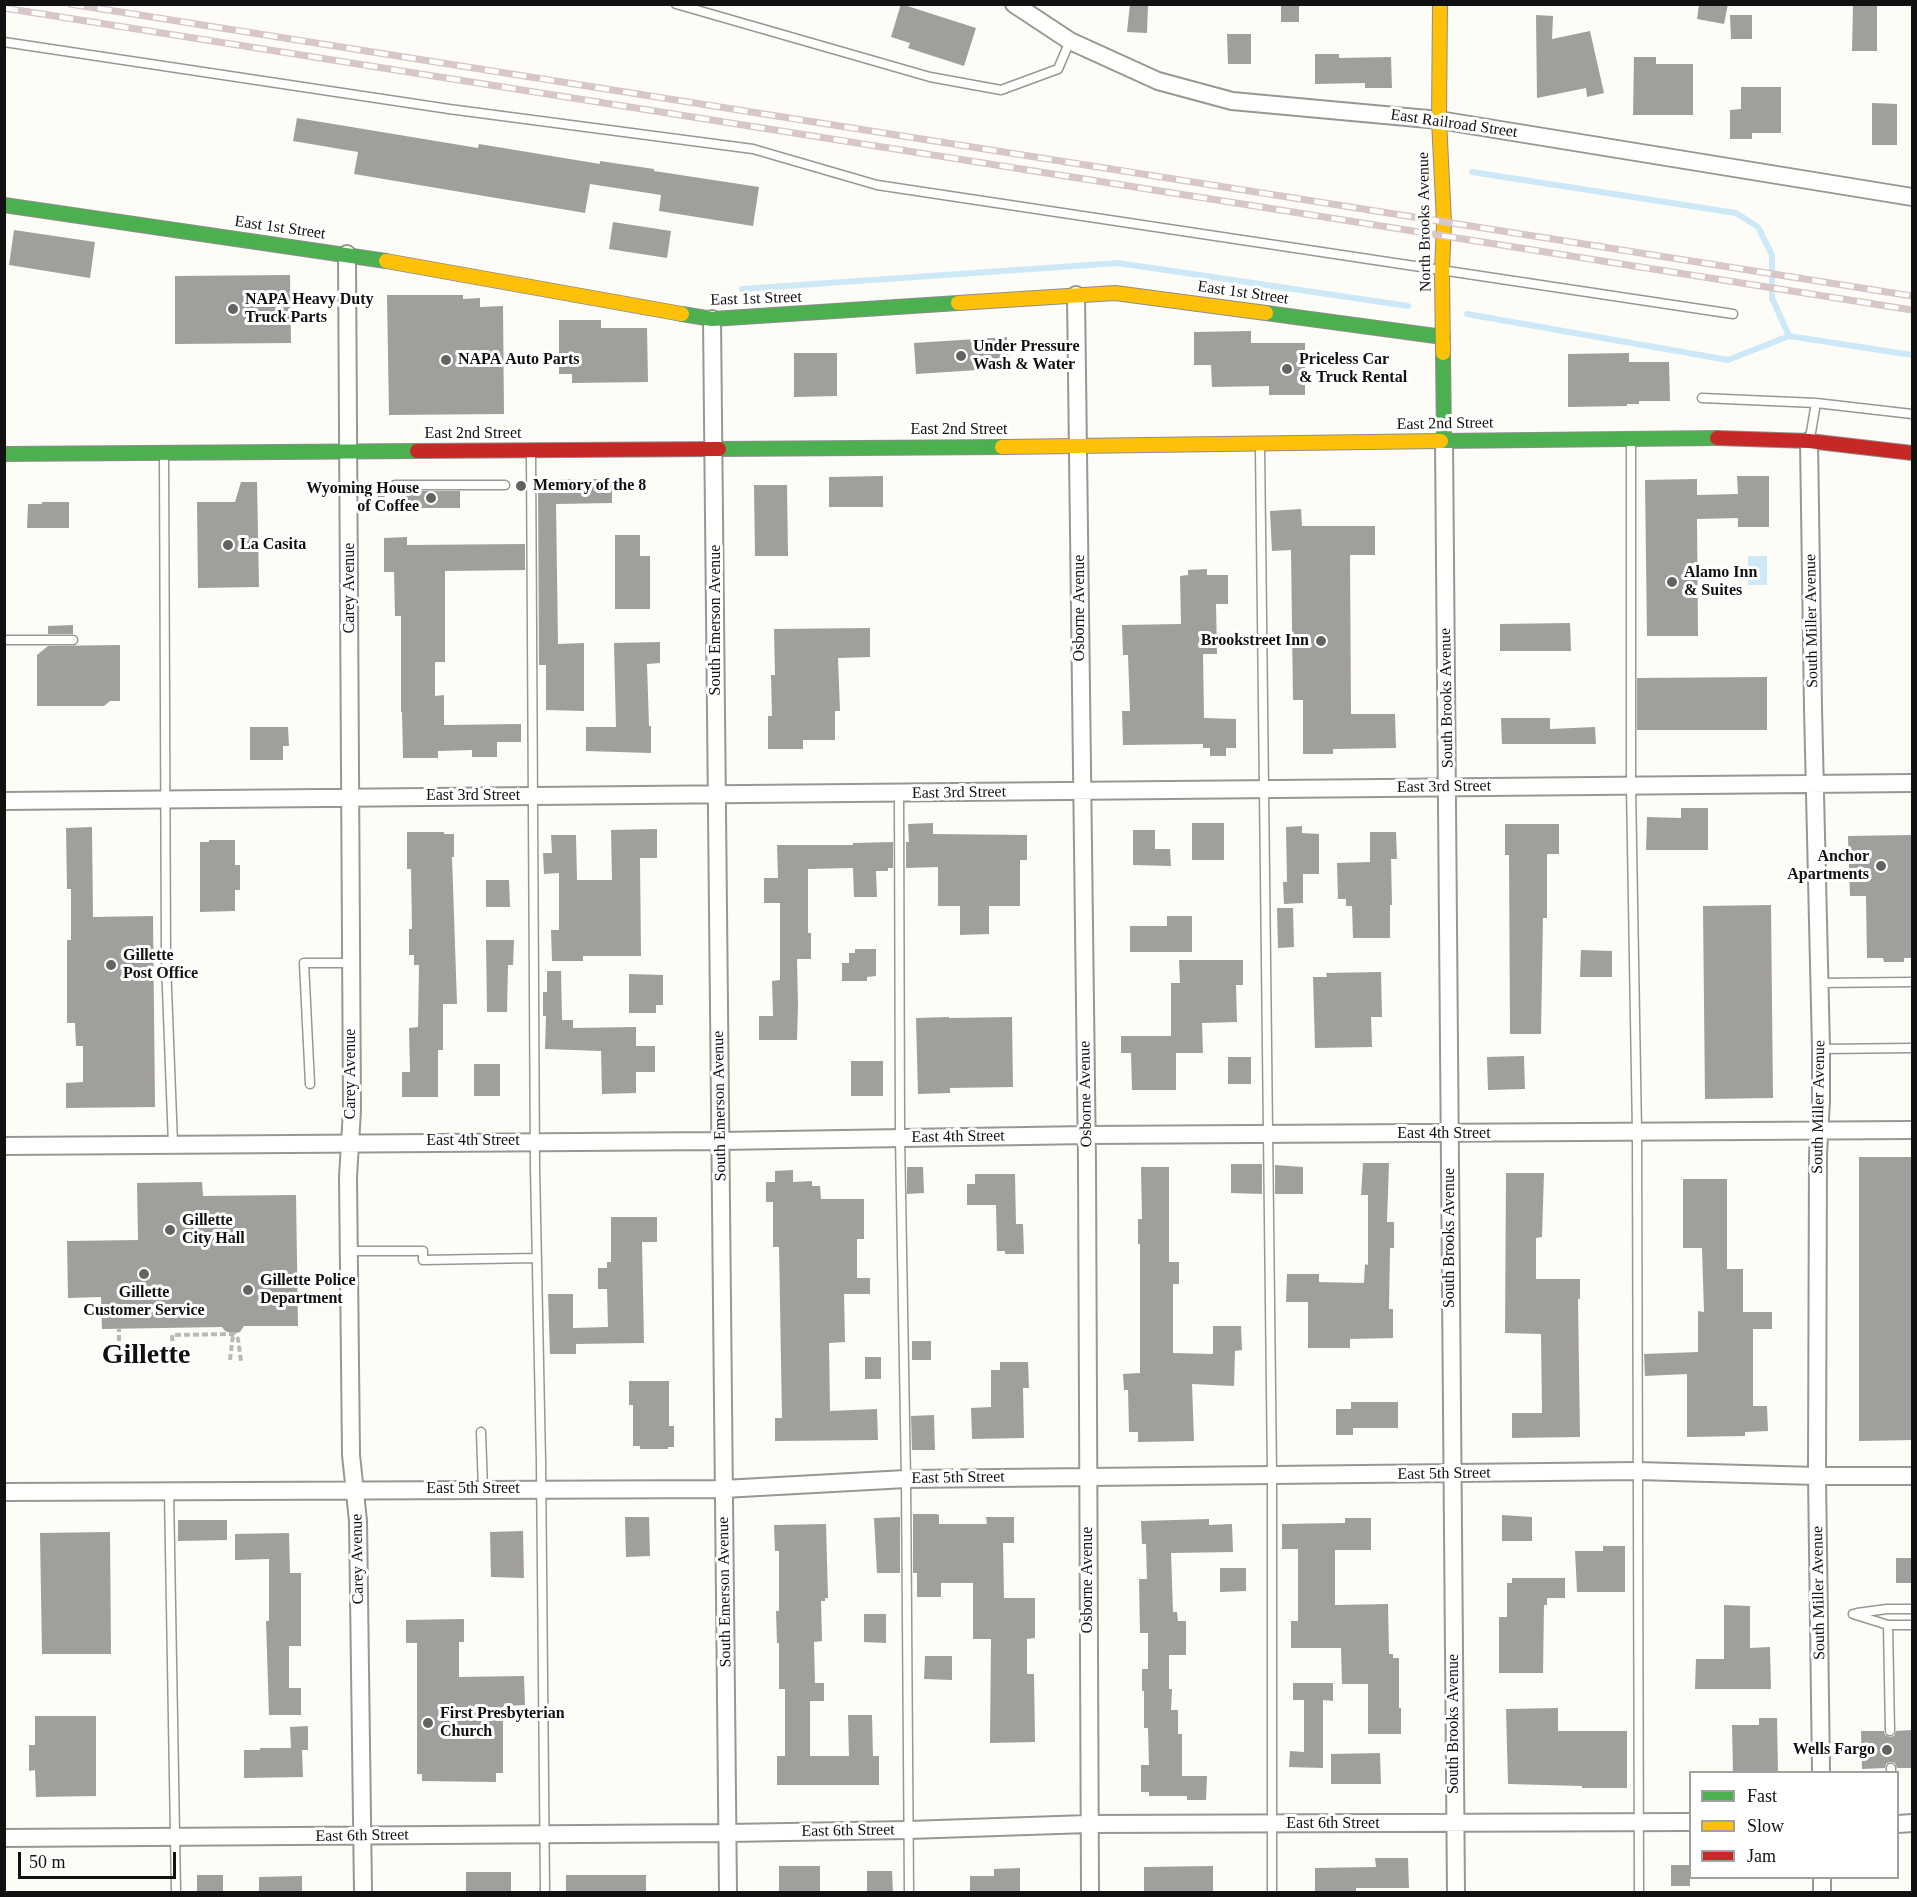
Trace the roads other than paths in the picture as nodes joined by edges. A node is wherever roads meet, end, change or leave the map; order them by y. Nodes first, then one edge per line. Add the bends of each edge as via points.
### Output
1 (676, 4) edge
2 (1014, 4) edge
3 (1440, 4) edge
4 (1070, 41) junction
5 (4, 42) edge
6 (1439, 120) junction
7 (1912, 197) edge
8 (4, 205) edge
9 (347, 254) junction
10 (1442, 271) junction
11 (1076, 295) junction
12 (1733, 314) dead end
13 (712, 319) junction
14 (1443, 337) junction
15 (1702, 398) dead end
16 (1816, 403) junction
17 (1912, 414) edge
18 (1631, 438) junction
19 (1444, 440) junction
20 (1809, 441) junction
21 (1260, 442) junction
22 (1079, 446) junction
23 (714, 447) junction
24 (531, 450) junction
25 (349, 451) junction
26 (164, 452) junction
27 (1912, 453) edge
28 (4, 454) edge
29 (505, 484) dead end
30 (381, 492) dead end
31 (4, 640) edge
32 (73, 640) dead end
33 (1912, 783) edge
34 (1815, 784) junction
35 (1631, 786) junction
36 (1448, 787) junction
37 (1264, 789) junction
38 (1082, 790) junction
39 (899, 794) junction
40 (717, 795) junction
41 (532, 796) junction
42 (350, 797) junction
43 (165, 799) junction
44 (4, 801) edge
45 (351, 963) junction
46 (1912, 982) edge
47 (1818, 983) junction
48 (1912, 1048) edge
49 (1821, 1049) junction
50 (310, 1084) dead end
51 (1820, 1130) junction
52 (1912, 1130) edge
53 (1637, 1131) junction
54 (1449, 1134) junction
55 (1087, 1135) junction
56 (1267, 1135) junction
57 (900, 1137) junction
58 (535, 1141) junction
59 (720, 1141) junction
60 (350, 1142) junction
61 (173, 1144) junction
62 (4, 1146) edge
63 (349, 1251) junction
64 (537, 1258) junction
65 (481, 1432) dead end
66 (1637, 1472) junction
67 (1452, 1474) junction
68 (1272, 1475) junction
69 (1818, 1476) junction
70 (1912, 1476) edge
71 (1088, 1477) junction
72 (906, 1479) junction
73 (483, 1489) junction
74 (541, 1489) junction
75 (723, 1489) junction
76 (356, 1490) junction
77 (169, 1491) junction
78 (4, 1492) edge
79 (1912, 1609) edge
80 (1888, 1625) junction
81 (1912, 1625) edge
82 (1890, 1731) dead end
83 (1821, 1771) edge
84 (1639, 1821) junction
85 (1689, 1822) edge
86 (1455, 1823) junction
87 (1088, 1824) junction
88 (1271, 1824) junction
89 (908, 1830) junction
90 (727, 1833) junction
91 (545, 1834) junction
92 (362, 1836) junction
93 (4, 1838) edge
94 (175, 1838) junction
95 (176, 1893) edge
96 (363, 1893) edge
97 (545, 1893) edge
98 (728, 1893) edge
99 (909, 1893) edge
100 (1090, 1893) edge
101 (1272, 1893) edge
102 (1456, 1893) edge
103 (1639, 1893) edge

1 - 4 lane via 930,77 1001,90 1058,69
2 - 4 street, East Railroad Street
3 - 6 main road, North Brooks Avenue
4 - 6 street, East Railroad Street via 1158,81 1232,101
5 - 10 lane via 437,107 753,149 877,185
6 - 7 street, East Railroad Street
6 - 10 main road, North Brooks Avenue
8 - 9 main road, East 1st Street
9 - 13 main road, East 1st Street
9 - 25 street, Carey Avenue
10 - 12 lane
10 - 14 main road, North Brooks Avenue
11 - 13 main road, East 1st Street
11 - 14 main road, East 1st Street via 1115,293
11 - 22 street, Osborne Avenue
13 - 23 street, South Emerson Avenue
14 - 19 main road, North Brooks Avenue
15 - 16 lane
16 - 17 lane
16 - 20 lane
18 - 19 main road, East 2nd Street
18 - 20 main road, East 2nd Street
18 - 35 lane
19 - 21 main road, East 2nd Street
19 - 36 street, South Brooks Avenue
20 - 27 main road, East 2nd Street
20 - 34 street, South Miller Avenue
21 - 22 main road, East 2nd Street
21 - 37 lane
22 - 23 main road, East 2nd Street
22 - 38 street, Osborne Avenue
23 - 24 main road, East 2nd Street
23 - 40 street, South Emerson Avenue
24 - 25 main road, East 2nd Street
24 - 41 lane
25 - 26 main road, East 2nd Street
25 - 42 street, Carey Avenue
26 - 28 main road, East 2nd Street
26 - 43 lane
29 - 30 lane via 395,485
31 - 32 lane
33 - 34 street, East 3rd Street
34 - 35 street, East 3rd Street
34 - 47 street, South Miller Avenue
35 - 36 street, East 3rd Street
35 - 53 lane
36 - 37 street, East 3rd Street
36 - 54 street, South Brooks Avenue
37 - 38 street, East 3rd Street
37 - 56 lane
38 - 39 street, East 3rd Street
38 - 55 street, Osborne Avenue
39 - 40 street, East 3rd Street
39 - 57 lane
40 - 41 street, East 3rd Street
40 - 59 street, South Emerson Avenue
41 - 42 street, East 3rd Street
41 - 58 lane
42 - 43 street, East 3rd Street
42 - 45 street, Carey Avenue
43 - 44 street, East 3rd Street
43 - 61 lane
45 - 50 lane via 304,963
45 - 60 street, Carey Avenue
46 - 47 lane
47 - 49 street, South Miller Avenue
48 - 49 lane
49 - 51 street, South Miller Avenue
51 - 52 street, East 4th Street
51 - 53 street, East 4th Street
51 - 69 street, South Miller Avenue
53 - 54 street, East 4th Street
53 - 66 lane
54 - 56 street, East 4th Street
54 - 67 street, South Brooks Avenue
55 - 56 street, East 4th Street
55 - 57 street, East 4th Street
55 - 71 street, Osborne Avenue
56 - 68 lane
57 - 59 street, East 4th Street
57 - 72 lane
58 - 59 street, East 4th Street
58 - 60 street, East 4th Street
58 - 64 lane
59 - 75 street, South Emerson Avenue
60 - 61 street, East 4th Street
60 - 63 street, Carey Avenue
61 - 62 street, East 4th Street
63 - 64 lane via 423,1251 423,1260
63 - 76 street, Carey Avenue via 351,1455
64 - 74 lane
65 - 73 lane
66 - 67 street, East 5th Street
66 - 69 street, East 5th Street
66 - 84 lane
67 - 68 street, East 5th Street
67 - 86 street, South Brooks Avenue
68 - 71 street, East 5th Street
68 - 88 lane
69 - 70 street, East 5th Street
69 - 83 street, South Miller Avenue
71 - 72 street, East 5th Street
71 - 87 street, Osborne Avenue
72 - 75 street, East 5th Street
72 - 89 lane
73 - 74 street, East 5th Street
73 - 76 street, East 5th Street
74 - 75 street, East 5th Street
74 - 91 lane
75 - 90 street, South Emerson Avenue
76 - 77 street, East 5th Street
76 - 92 street, Carey Avenue
77 - 78 street, East 5th Street
77 - 94 lane
79 - 80 lane via 1853,1614
80 - 81 lane
80 - 82 lane
84 - 85 street, East 6th Street
84 - 86 street, East 6th Street
84 - 103 lane
86 - 88 street, East 6th Street
86 - 102 street, South Brooks Avenue
87 - 88 street, East 6th Street
87 - 89 street, East 6th Street
87 - 100 street, Osborne Avenue
88 - 101 lane
89 - 90 street, East 6th Street
89 - 99 lane
90 - 91 street, East 6th Street
90 - 98 street, South Emerson Avenue
91 - 92 street, East 6th Street
91 - 97 lane
92 - 94 street, East 6th Street
92 - 96 street, Carey Avenue
93 - 94 street, East 6th Street
94 - 95 lane

